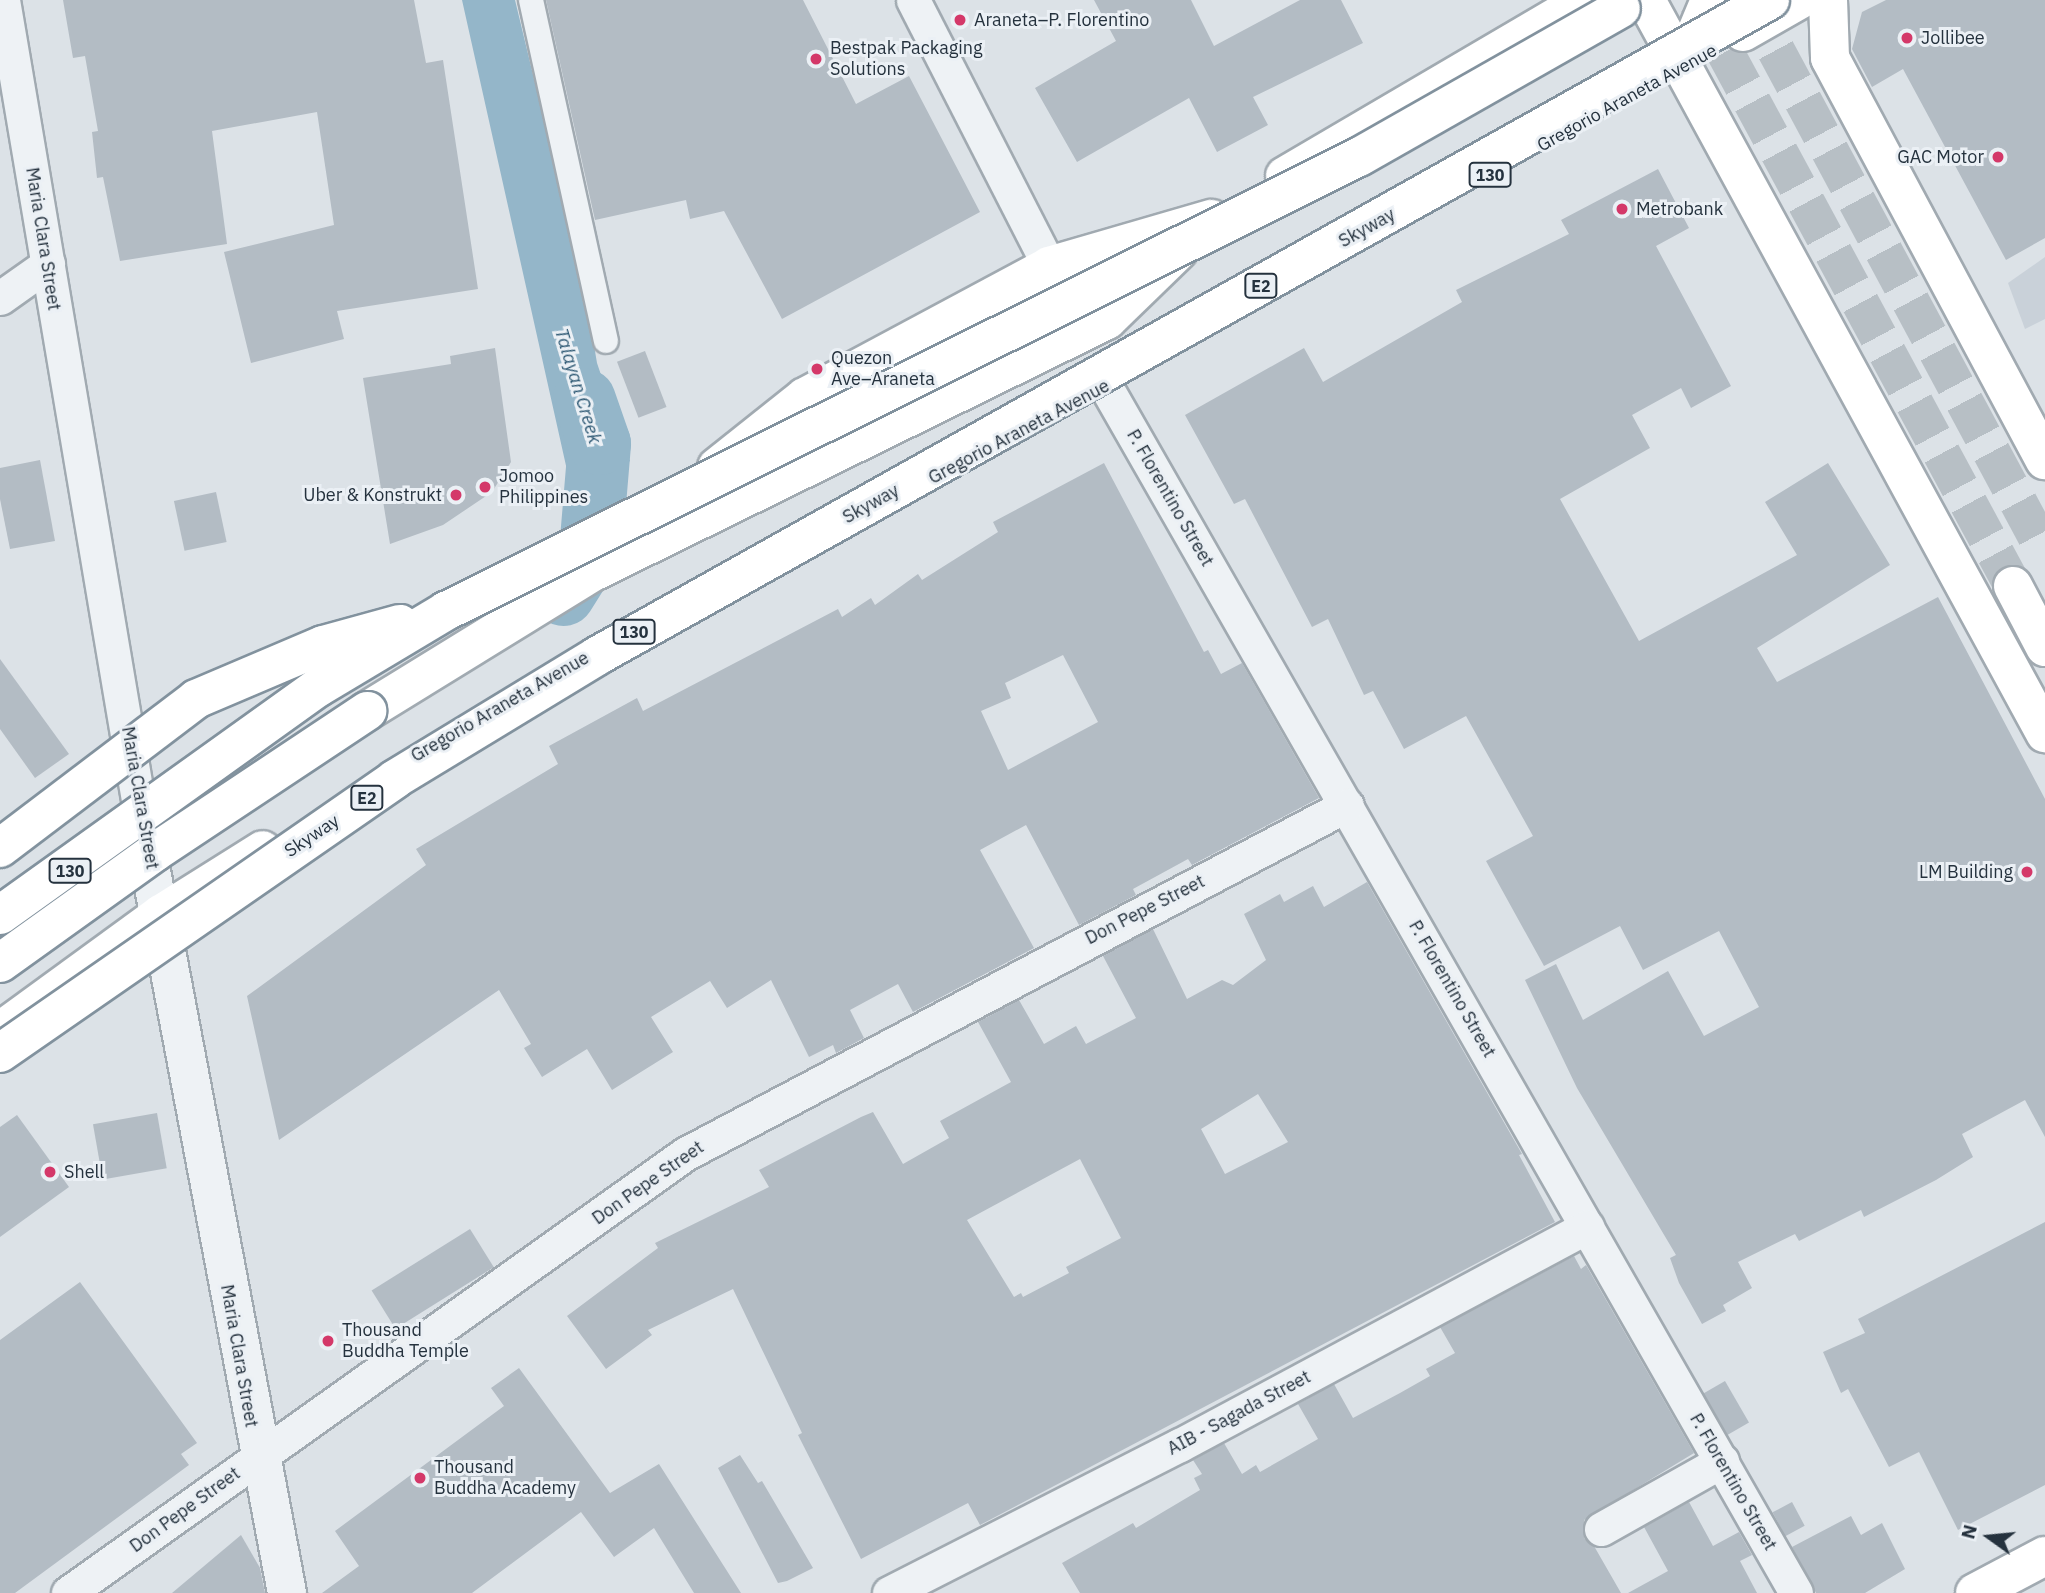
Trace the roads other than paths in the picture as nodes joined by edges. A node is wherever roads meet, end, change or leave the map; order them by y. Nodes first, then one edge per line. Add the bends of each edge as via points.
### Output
1 (4, 0) edge
2 (531, 0) edge
3 (913, 0) edge
4 (1586, 0) edge
5 (1635, 0) edge
6 (1646, 0) edge
7 (1710, 0) edge
8 (1770, 0) edge
9 (1799, 0) edge
10 (1828, 0) edge
11 (1682, 67) junction
12 (1211, 219) junction
13 (48, 264) junction
14 (1049, 266) junction
15 (0, 298) edge
16 (606, 341) dead end
17 (1106, 387) junction
18 (2045, 460) edge
19 (663, 508) junction
20 (584, 561) junction
21 (727, 583) junction
22 (2013, 586) tunnel mouth
23 (446, 611) junction
24 (2045, 647) edge
25 (2045, 733) edge
26 (1347, 805) junction
27 (141, 818) junction
28 (0, 848) edge
29 (0, 915) edge
30 (161, 915) junction
31 (0, 923) edge
32 (0, 963) edge
33 (0, 1032) edge
34 (0, 1053) edge
35 (1587, 1227) junction
36 (258, 1457) junction
37 (1722, 1461) junction
38 (1601, 1529) dead end
39 (2045, 1556) edge
40 (68, 1593) edge
41 (287, 1593) edge
42 (889, 1593) edge
43 (1796, 1593) edge
44 (1975, 1593) edge

1 - 13 street, Maria Clara Street
2 - 16 street
3 - 14 street
4 - 12 main road, 130
5 - 23 main road, bridge via 1359,157
6 - 11 main road
7 - 11 main road
8 - 21 main road, Skyway / E2, bridge
9 - 11 main road, Gregorio Araneta Avenue / 130
10 - 18 main road via 1830,58
11 - 17 main road, Gregorio Araneta Avenue / 130
11 - 25 main road
12 - 14 main road, 130
12 - 19 main road, 130 via 1066,313 820,436
12 - 20 main road via 1107,320
13 - 15 street
13 - 27 street, Maria Clara Street
14 - 19 main road, 130 via 804,397
17 - 21 main road, Gregorio Araneta Avenue / 130
17 - 26 street, P. Florentino Street
19 - 20 main road, 130, bridge
20 - 27 main road, 130 via 365,667
20 - 32 main road, bridge via 155,852
21 - 30 main road, Gregorio Araneta Avenue / 130 via 457,727
21 - 34 main road, Skyway / E2, bridge via 395,779
22 - 24 main road
23 - 28 main road, bridge via 323,645 196,699
23 - 29 main road, bridge via 319,687
26 - 35 street, P. Florentino Street
26 - 36 street, Don Pepe Street via 685,1154
27 - 30 street, Maria Clara Street
27 - 31 main road, 130
30 - 33 main road, Gregorio Araneta Avenue / 130
30 - 36 street, Maria Clara Street
35 - 37 street, P. Florentino Street
35 - 42 street, AIB - Sagada Street via 1180,1445
36 - 40 street, Don Pepe Street
36 - 41 street, Maria Clara Street
37 - 38 street
37 - 43 street, P. Florentino Street
39 - 44 main road

